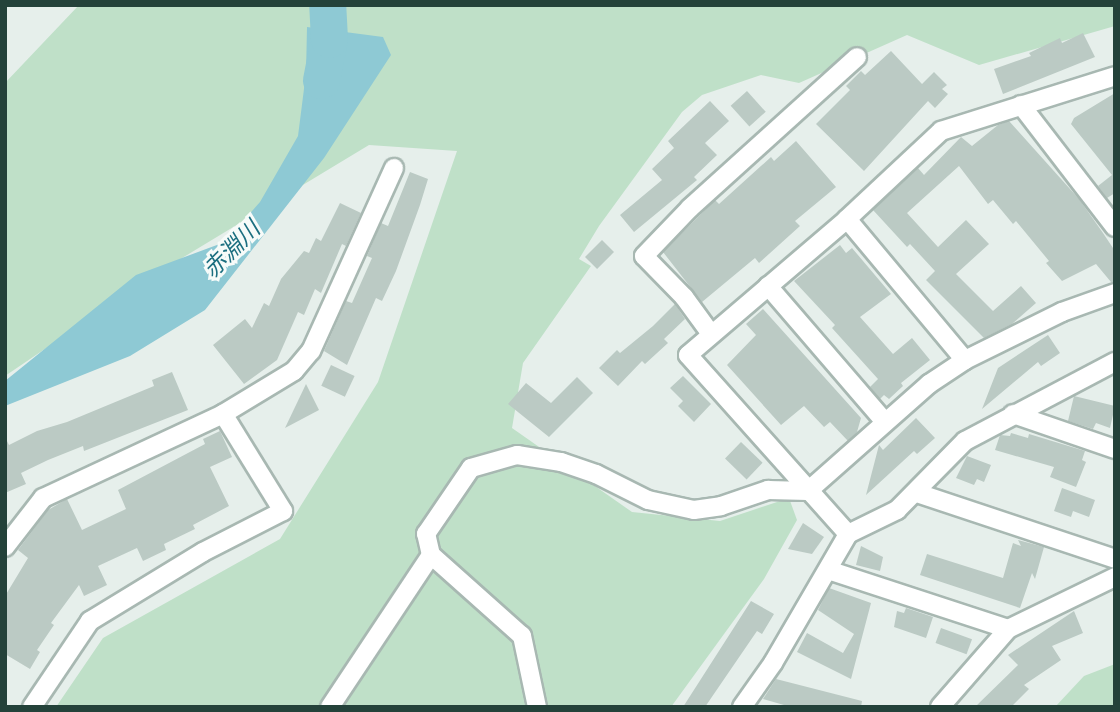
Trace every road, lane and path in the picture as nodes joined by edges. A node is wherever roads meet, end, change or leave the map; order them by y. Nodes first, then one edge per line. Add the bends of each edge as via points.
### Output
1 (857, 57) dead end
2 (1115, 76) edge
3 (1021, 105) junction
4 (394, 168) dead end
5 (847, 219) junction
6 (1115, 227) edge
7 (768, 286) junction
8 (1115, 293) edge
9 (711, 334) junction
10 (965, 360) junction
11 (1115, 362) edge
12 (223, 414) junction
13 (1013, 414) junction
14 (885, 422) junction
15 (1115, 449) edge
16 (808, 491) junction
17 (917, 493) junction
18 (848, 534) junction
19 (5, 547) edge
20 (431, 555) junction
21 (1115, 559) edge
22 (828, 570) junction
23 (1115, 577) edge
24 (1008, 629) junction
25 (32, 707) edge
26 (330, 707) edge
27 (537, 707) edge
28 (742, 707) edge
29 (940, 707) edge

1 - 9 street via 644,256 684,297
2 - 3 street
3 - 5 street via 941,131
3 - 6 street
4 - 12 street via 311,351 294,371
5 - 7 street
5 - 10 street
7 - 9 street
7 - 14 street
8 - 10 street via 1062,312
9 - 16 street via 688,355
10 - 14 street
11 - 13 street
12 - 19 street via 43,498
12 - 25 street via 283,511 90,621
13 - 15 street
13 - 17 street via 965,441
14 - 16 street
16 - 18 street
16 - 20 street via 768,491 694,510 648,500 561,462 517,455 471,468 426,534
17 - 18 street via 897,510
17 - 21 street
18 - 22 street
20 - 26 street
20 - 27 street via 522,636
22 - 24 street
22 - 28 street
23 - 24 street
24 - 29 street

